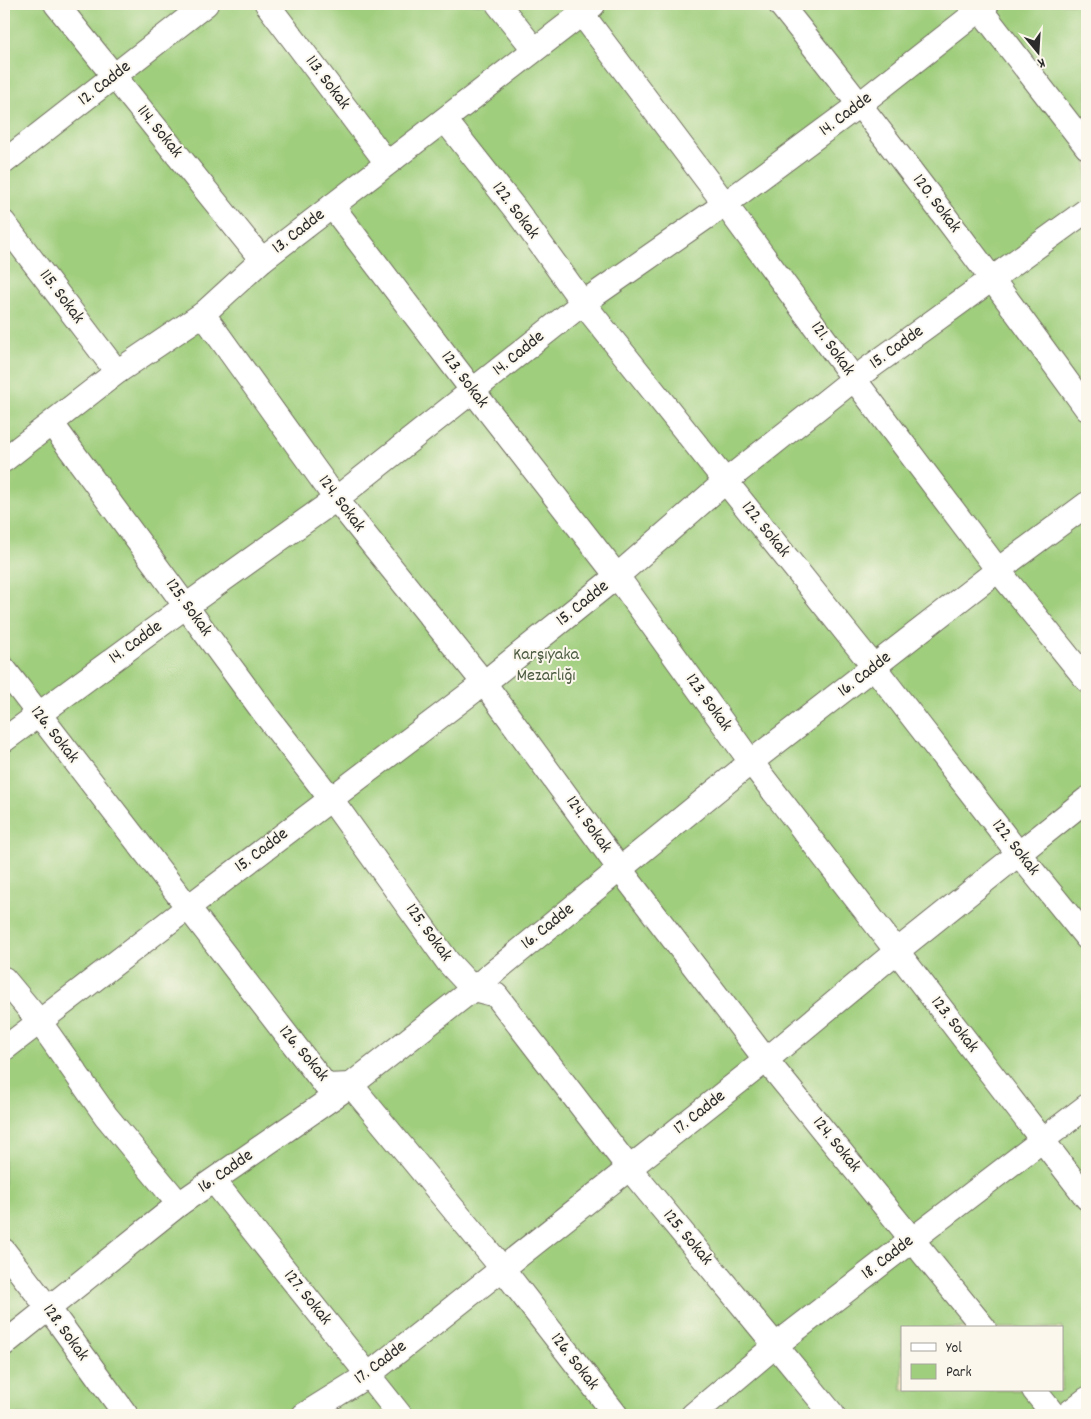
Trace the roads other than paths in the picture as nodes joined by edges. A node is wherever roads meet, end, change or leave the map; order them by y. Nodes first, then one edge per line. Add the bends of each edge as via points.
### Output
1 (56, 4) edge
2 (206, 4) edge
3 (267, 4) edge
4 (498, 4) edge
5 (780, 4) edge
6 (981, 5) edge
7 (588, 9) edge
8 (534, 49) junction
9 (115, 77) junction
10 (860, 104) junction
11 (445, 120) junction
12 (1087, 147) edge
13 (4, 162) edge
14 (387, 163) junction
15 (726, 204) junction
16 (332, 206) junction
17 (1087, 210) edge
18 (4, 223) edge
19 (262, 260) junction
20 (993, 279) junction
21 (583, 303) junction
22 (203, 314) junction
23 (117, 372) junction
24 (854, 379) junction
25 (473, 392) junction
26 (1087, 410) edge
27 (52, 424) junction
28 (4, 460) edge
29 (726, 481) junction
30 (336, 499) junction
31 (1087, 504) edge
32 (998, 570) junction
33 (617, 576) junction
34 (186, 606) junction
35 (874, 667) junction
36 (4, 670) edge
37 (1087, 680) edge
38 (484, 684) junction
39 (38, 714) junction
40 (4, 740) edge
41 (751, 762) junction
42 (331, 799) junction
43 (1087, 799) edge
44 (1018, 854) junction
45 (619, 868) junction
46 (187, 908) junction
47 (1087, 938) edge
48 (897, 951) junction
49 (4, 978) edge
50 (472, 989) junction
51 (39, 1021) junction
52 (4, 1049) edge
53 (766, 1060) junction
54 (351, 1085) junction
55 (1087, 1106) edge
56 (1043, 1140) junction
57 (629, 1168) junction
58 (214, 1181) junction
59 (1087, 1198) edge
60 (180, 1204) junction
61 (913, 1239) junction
62 (4, 1251) edge
63 (502, 1268) junction
64 (49, 1309) junction
65 (982, 1326) edge
66 (4, 1344) edge
67 (776, 1345) junction
68 (368, 1375) junction
69 (1036, 1392) edge
70 (1087, 1399) edge
71 (126, 1415) edge
72 (304, 1415) edge
73 (400, 1415) edge
74 (616, 1415) edge
75 (693, 1415) edge
76 (833, 1415) edge
77 (1054, 1415) edge
78 (1066, 1415) edge

1 - 9 lane, 114. Sokak
2 - 9 lane, 12. Cadde
3 - 14 lane, 113. Sokak
4 - 8 lane
5 - 10 lane, 120. Sokak
6 - 10 lane, 14. Cadde
6 - 12 lane
7 - 8 lane, 13. Cadde
7 - 15 lane, 121. Sokak
8 - 11 lane, 13. Cadde
9 - 13 lane, 12. Cadde
9 - 19 lane, 114. Sokak
10 - 15 lane, 14. Cadde
10 - 20 lane, 120. Sokak
11 - 14 lane, 13. Cadde
11 - 21 lane, 122. Sokak
14 - 16 lane, 13. Cadde
15 - 21 lane, 14. Cadde
15 - 24 lane, 121. Sokak
16 - 19 lane, 13. Cadde
16 - 25 lane, 123. Sokak
17 - 20 lane, 15. Cadde
18 - 23 lane, 115. Sokak
19 - 22 lane, 13. Cadde
20 - 24 lane, 15. Cadde
20 - 26 lane, 120. Sokak
21 - 25 lane, 14. Cadde
21 - 29 lane, 122. Sokak
22 - 23 lane, 13. Cadde
22 - 30 lane, 124. Sokak
23 - 27 lane, 13. Cadde
24 - 29 lane, 15. Cadde
24 - 32 lane, 121. Sokak
25 - 30 lane, 14. Cadde
25 - 33 lane, 123. Sokak
27 - 28 lane, 13. Cadde
27 - 34 lane, 125. Sokak
29 - 33 lane, 15. Cadde
29 - 35 lane, 122. Sokak
30 - 34 lane, 14. Cadde
30 - 38 lane, 124. Sokak
31 - 32 lane, 16. Cadde
32 - 35 lane, 16. Cadde
32 - 37 lane, 121. Sokak
33 - 38 lane, 15. Cadde
33 - 41 lane, 123. Sokak
34 - 39 lane, 14. Cadde
34 - 42 lane, 125. Sokak
35 - 41 lane, 16. Cadde
35 - 44 lane, 122. Sokak
36 - 39 lane, 126. Sokak
38 - 42 lane, 15. Cadde
38 - 45 lane, 124. Sokak
39 - 40 lane, 14. Cadde
39 - 46 lane, 126. Sokak
41 - 45 lane, 16. Cadde
41 - 48 lane, 123. Sokak
42 - 46 lane, 15. Cadde
42 - 50 lane, 125. Sokak via 448,962
43 - 44 lane, 17. Cadde
44 - 47 lane, 122. Sokak
44 - 48 lane, 17. Cadde
45 - 50 lane, 16. Cadde
45 - 53 lane, 124. Sokak
46 - 51 lane, 15. Cadde
46 - 54 lane, 126. Sokak via 326,1086
48 - 53 lane, 17. Cadde
48 - 56 lane, 123. Sokak
49 - 51 lane
50 - 54 lane, 16. Cadde
50 - 57 lane, 125. Sokak via 496,995
51 - 52 lane, 15. Cadde
51 - 60 lane via 106,1116
53 - 57 lane, 17. Cadde
53 - 61 lane, 124. Sokak
54 - 58 lane, 16. Cadde
54 - 63 lane, 126. Sokak
55 - 56 lane, 18. Cadde
56 - 59 lane, 123. Sokak
56 - 61 lane, 18. Cadde
57 - 63 lane, 17. Cadde
57 - 67 lane, 125. Sokak
58 - 60 lane, 16. Cadde
58 - 68 lane, 127. Sokak
60 - 64 lane, 16. Cadde
61 - 65 lane, 124. Sokak
61 - 67 lane, 18. Cadde
62 - 64 lane, 128. Sokak
63 - 68 lane, 17. Cadde
63 - 74 lane, 126. Sokak
64 - 66 lane, 16. Cadde
64 - 71 lane, 128. Sokak
67 - 75 lane, 18. Cadde
67 - 76 lane, 125. Sokak
68 - 72 lane, 17. Cadde
68 - 73 lane, 127. Sokak
69 - 77 lane
70 - 78 lane

